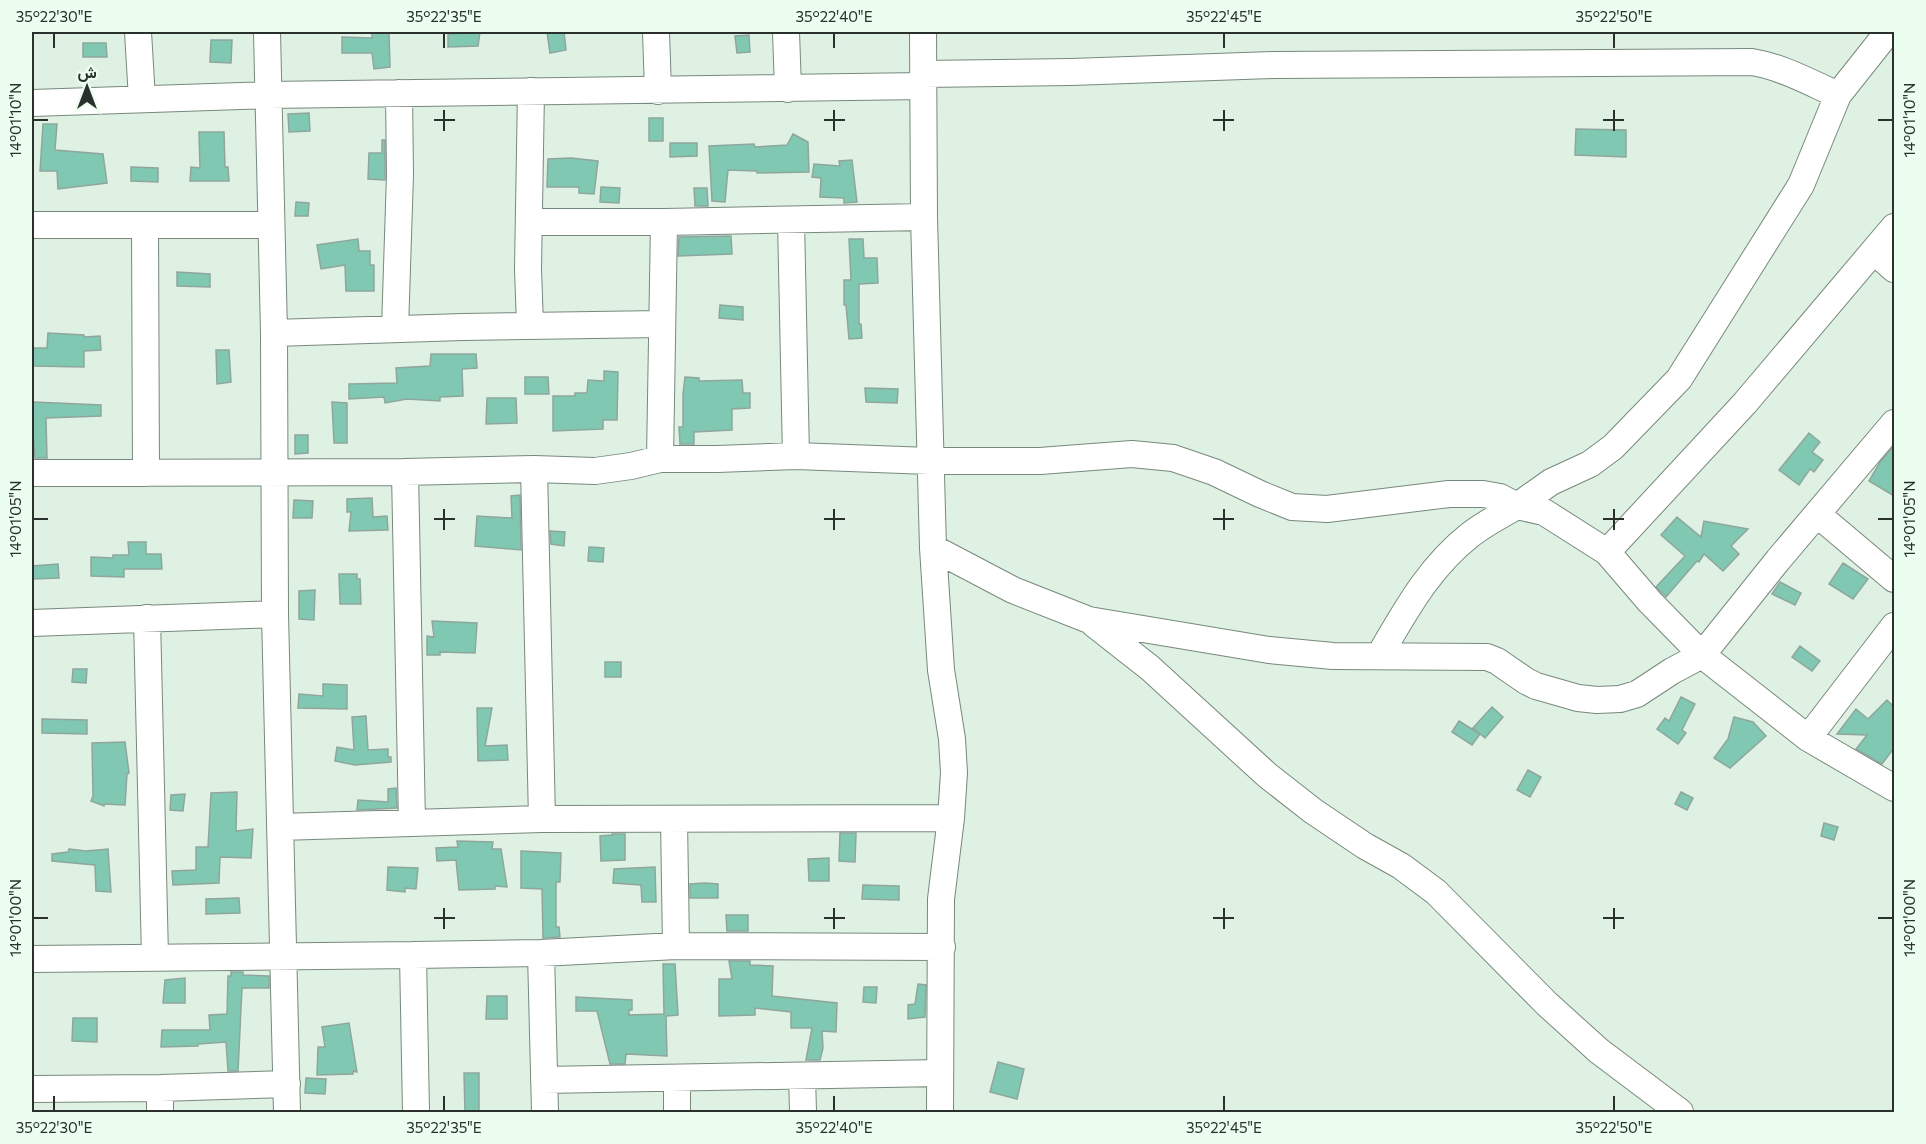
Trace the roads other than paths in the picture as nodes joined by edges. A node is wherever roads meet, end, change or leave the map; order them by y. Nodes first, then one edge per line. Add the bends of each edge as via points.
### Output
1 (138, 32) edge
2 (267, 32) edge
3 (656, 32) edge
4 (786, 32) edge
5 (923, 32) edge
6 (1888, 32) edge
7 (923, 80) junction
8 (788, 89) junction
9 (531, 91) junction
10 (658, 91) junction
11 (399, 93) junction
12 (1838, 94) junction
13 (268, 95) junction
14 (142, 99) junction
15 (32, 103) edge
16 (924, 217) junction
17 (791, 220) junction
18 (530, 222) junction
19 (664, 222) junction
20 (32, 225) edge
21 (271, 225) junction
22 (145, 226) junction
23 (1894, 227) edge
24 (1874, 252) junction
25 (1894, 269) edge
26 (662, 324) junction
27 (530, 325) junction
28 (395, 329) junction
29 (274, 333) junction
30 (1894, 423) edge
31 (796, 456) junction
32 (660, 459) junction
33 (929, 461) junction
34 (534, 469) junction
35 (275, 471) junction
36 (146, 472) junction
37 (405, 472) junction
38 (32, 473) edge
39 (1517, 506) junction
40 (1817, 514) junction
41 (933, 548) junction
42 (1607, 552) junction
43 (1894, 579) edge
44 (275, 614) junction
45 (147, 618) junction
46 (1089, 620) junction
47 (32, 623) edge
48 (1894, 626) edge
49 (1702, 655) junction
50 (1379, 656) junction
51 (1808, 738) junction
52 (1894, 788) edge
53 (951, 818) junction
54 (542, 819) junction
55 (674, 820) junction
56 (412, 823) junction
57 (280, 827) junction
58 (676, 946) junction
59 (942, 947) junction
60 (541, 952) junction
61 (413, 955) junction
62 (156, 957) junction
63 (283, 957) junction
64 (32, 959) edge
65 (940, 1073) junction
66 (802, 1076) junction
67 (677, 1079) junction
68 (544, 1080) junction
69 (286, 1084) junction
70 (32, 1089) edge
71 (160, 1100) edge
72 (287, 1113) edge
73 (416, 1113) edge
74 (545, 1113) edge
75 (677, 1113) edge
76 (803, 1113) edge
77 (940, 1113) edge
78 (1680, 1113) edge

1 - 14 street
2 - 13 street
3 - 10 street
4 - 8 street
5 - 7 street
6 - 12 street
7 - 8 street
7 - 12 street via 1274,65 1752,62
7 - 16 street
8 - 10 street
9 - 10 street
9 - 11 street
9 - 18 street
11 - 13 street
11 - 28 street
12 - 39 street via 1801,184 1679,379 1613,447
13 - 14 street
13 - 21 street
14 - 15 street
16 - 17 street
16 - 33 street
17 - 19 street
17 - 31 street
18 - 19 street
18 - 27 street
19 - 26 street
20 - 22 street
21 - 22 street
21 - 29 street
22 - 36 street
23 - 24 street
24 - 25 street
24 - 42 street via 1745,403
26 - 27 street
26 - 32 street
27 - 28 street
28 - 29 street
29 - 35 street
30 - 40 street
31 - 32 street
31 - 33 street
32 - 34 street via 595,471
33 - 39 street via 1040,461 1132,454 1173,458 1292,507 1328,509 1449,494 1500,497
33 - 41 street
34 - 37 street
34 - 54 street
35 - 36 street
35 - 37 street
35 - 44 street
36 - 38 street
37 - 56 street
39 - 42 street via 1544,512
39 - 50 street via 1470,535 1441,563 1421,586
40 - 43 street
40 - 49 street
41 - 46 street via 1013,590
41 - 53 street via 941,670 952,739
42 - 49 street
44 - 45 street
44 - 57 street
45 - 47 street
45 - 62 street
46 - 50 street via 1269,650 1333,657
46 - 78 street via 1150,668 1267,775 1313,811 1436,892 1547,1004 1599,1051
48 - 51 street
49 - 50 street via 1629,697 1597,700 1536,686 1487,657
49 - 51 street
51 - 52 street
53 - 55 street
53 - 59 street via 941,899
54 - 55 street
54 - 56 street
55 - 58 street
56 - 57 street
57 - 63 street
58 - 59 street
58 - 60 street
59 - 65 street
60 - 61 street
60 - 68 street
61 - 63 street
61 - 73 street
62 - 63 street
62 - 64 street
63 - 69 street
65 - 66 street
65 - 77 street
66 - 67 street
66 - 76 street
67 - 68 street
67 - 75 street
68 - 74 street
69 - 71 street
69 - 72 street
70 - 71 street

